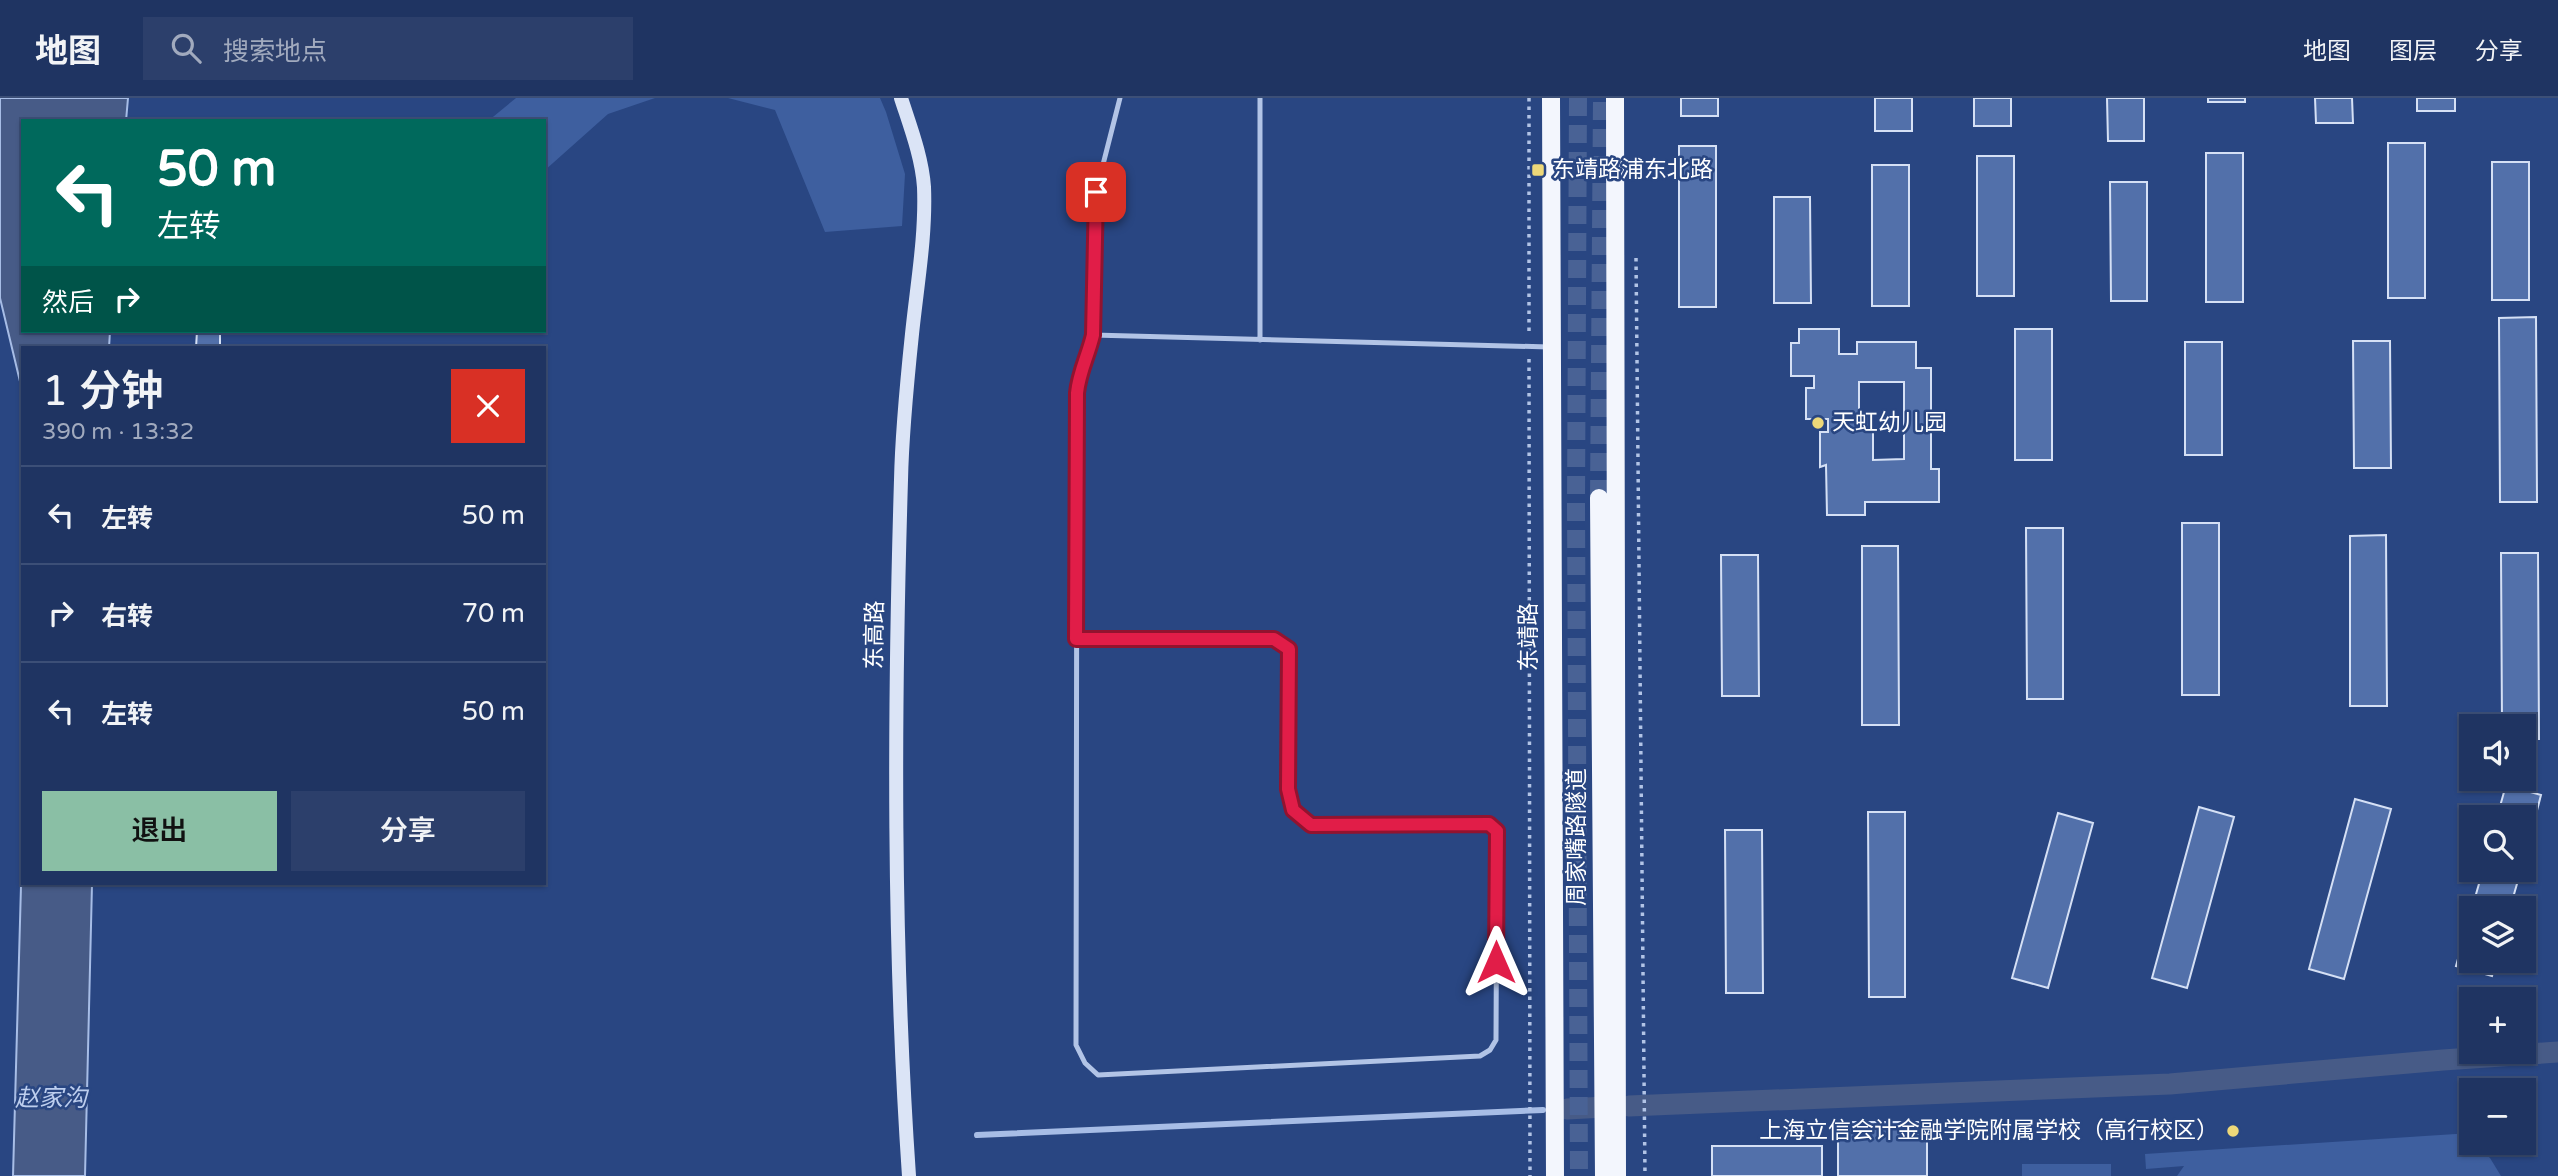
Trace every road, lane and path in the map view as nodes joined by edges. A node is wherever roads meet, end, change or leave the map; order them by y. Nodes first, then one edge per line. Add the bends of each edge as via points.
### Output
1 (901, 98) edge
2 (1120, 98) edge
3 (1260, 98) edge
4 (1529, 98) edge
5 (1550, 98) edge
6 (1615, 98) edge
7 (1636, 251) dead end
8 (1093, 335) junction
9 (1260, 340) junction
10 (1529, 346) junction
11 (1552, 347) junction
12 (1599, 498) tunnel mouth
13 (1076, 639) junction
14 (909, 1176) edge
15 (1530, 1176) edge
16 (1555, 1176) edge
17 (1604, 1176) edge
18 (1617, 1176) edge
19 (1645, 1176) edge

1 - 14 street, 东高路 via 924,186 901,476 896,724 899,975
2 - 8 lane via 1096,192
3 - 9 lane
4 - 10 path
5 - 11 main road, 东靖路
6 - 18 main road
7 - 19 path
8 - 9 lane
8 - 13 lane via 1077,393
9 - 10 lane
10 - 11 lane
10 - 15 path
11 - 16 main road, 东靖路
12 - 17 main road, 周家嘴路隧道
13 - 13 lane via 1076,1045 1085,1063 1098,1075 1480,1056 1490,1050 1496,1040 1497,831 1489,824 1311,825 1293,810 1288,789 1289,649 1274,639

